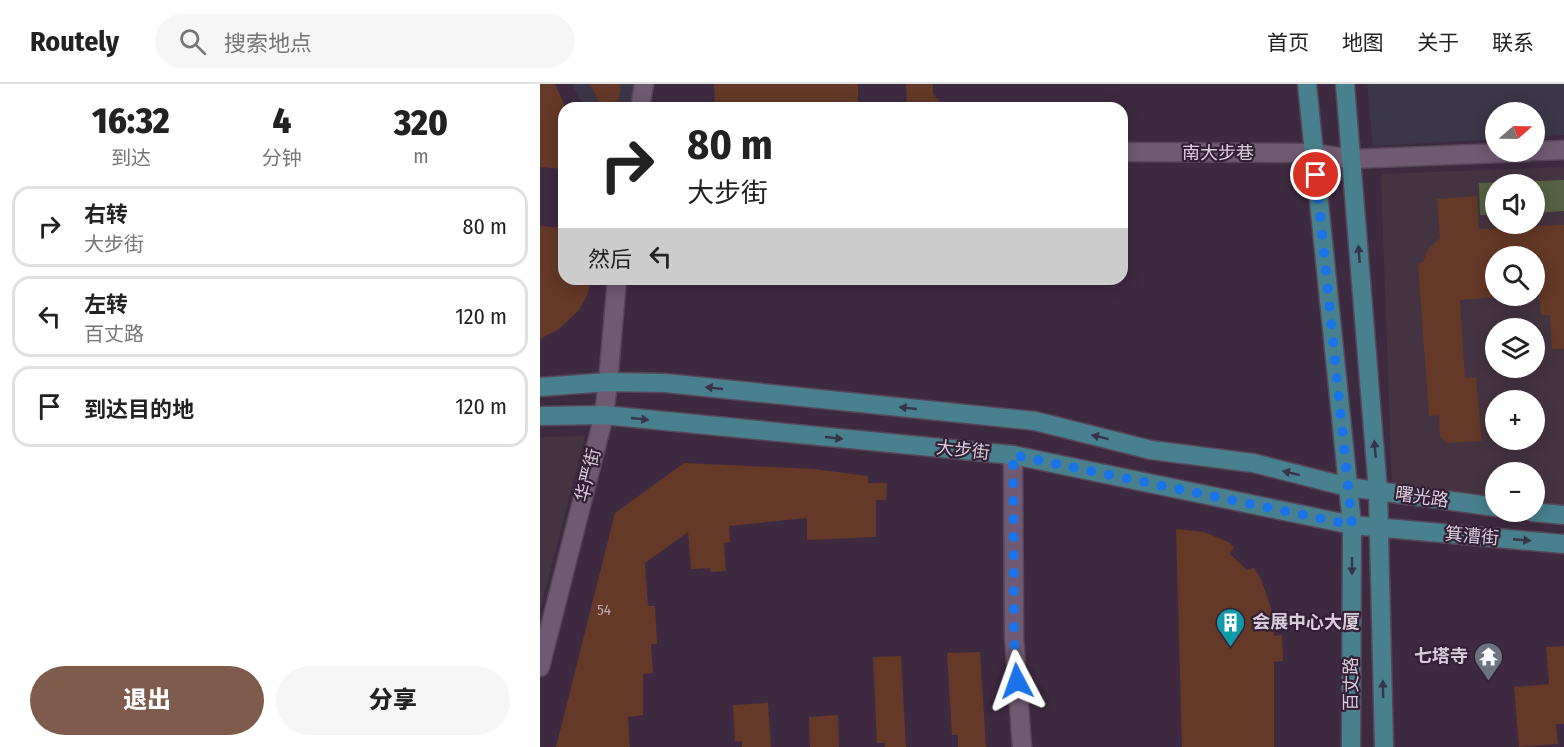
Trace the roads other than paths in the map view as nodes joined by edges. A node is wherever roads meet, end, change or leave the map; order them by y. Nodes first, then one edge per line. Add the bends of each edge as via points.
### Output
1 (644, 84) edge
2 (1307, 84) edge
3 (1345, 84) edge
4 (640, 102) edge
5 (1564, 150) edge
6 (1545, 151) edge
7 (1128, 152) edge
8 (1313, 153) junction
9 (1485, 154) edge
10 (1351, 159) junction
11 (616, 285) edge
12 (608, 382) junction
13 (540, 387) edge
14 (603, 415) junction
15 (540, 416) edge
16 (1013, 455) junction
17 (1348, 487) junction
18 (1378, 490) junction
19 (1485, 505) edge
20 (1545, 513) edge
21 (1564, 515) edge
22 (1352, 525) junction
23 (1380, 528) junction
24 (1564, 544) edge
25 (540, 667) edge
26 (1022, 747) edge
27 (1351, 747) edge
28 (1384, 747) edge

1 - 4 street
2 - 8 main road, 百丈路
3 - 10 main road, 百丈路
5 - 6 street
7 - 8 street, 南大步巷
8 - 10 street, 南大步巷
8 - 17 main road, 百丈路
9 - 10 street, 南大步巷
18 -> 10 main road, 百丈路
11 - 12 street, 华严街
12 - 13 main road, 大步街
12 - 14 street, 华严街
17 -> 12 main road, 大步街 via 1253,463 1151,450 1035,421 665,383
14 - 15 main road, 大步街
14 -> 16 main road, 大步街
14 - 25 street, 华严街
16 - 22 main road, 大步街
16 - 26 street via 1014,637
17 - 18 main road, 曙光路
17 - 22 main road, 百丈路
18 - 19 main road, 曙光路
18 - 23 main road, 百丈路
20 - 21 main road
22 - 23 main road, 大步街
22 -> 27 main road, 百丈路
23 -> 24 main road, 箕漕街
28 -> 23 main road, 百丈路

